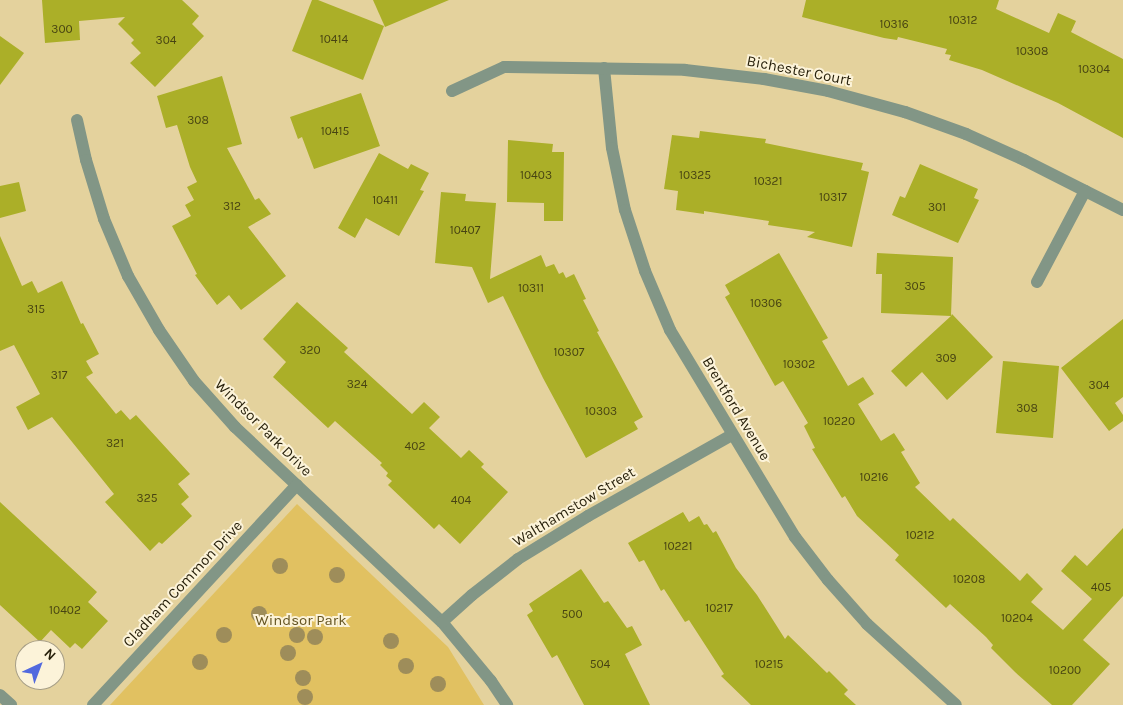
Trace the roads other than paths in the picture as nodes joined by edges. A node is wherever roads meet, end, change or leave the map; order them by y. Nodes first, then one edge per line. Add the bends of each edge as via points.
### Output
1 (604, 68) junction
2 (452, 91) dead end
3 (77, 120) dead end
4 (1085, 191) junction
5 (1123, 210) edge
6 (1037, 282) dead end
7 (732, 435) junction
8 (296, 485) junction
9 (442, 622) junction
10 (0, 694) edge
11 (11, 705) edge
12 (93, 705) edge
13 (507, 705) edge
14 (956, 705) edge

1 - 2 street, Bichester Court via 504,67
1 - 4 street, Bichester Court via 685,70 764,79 828,91 905,112 966,134
1 - 7 street, Brentford Avenue via 612,148 625,210 645,271 670,330
3 - 8 street, Windsor Park Drive via 104,219 128,276 159,330 194,381
4 - 5 street, Bichester Court
4 - 6 street
7 - 9 street, Walthamstow Street via 518,559
7 - 14 street, Brentford Avenue via 795,537 828,580 868,624
8 - 9 street, Windsor Park Drive
8 - 12 street, Cladham Common Drive
9 - 13 street, Windsor Park Drive via 492,681
10 - 11 street

